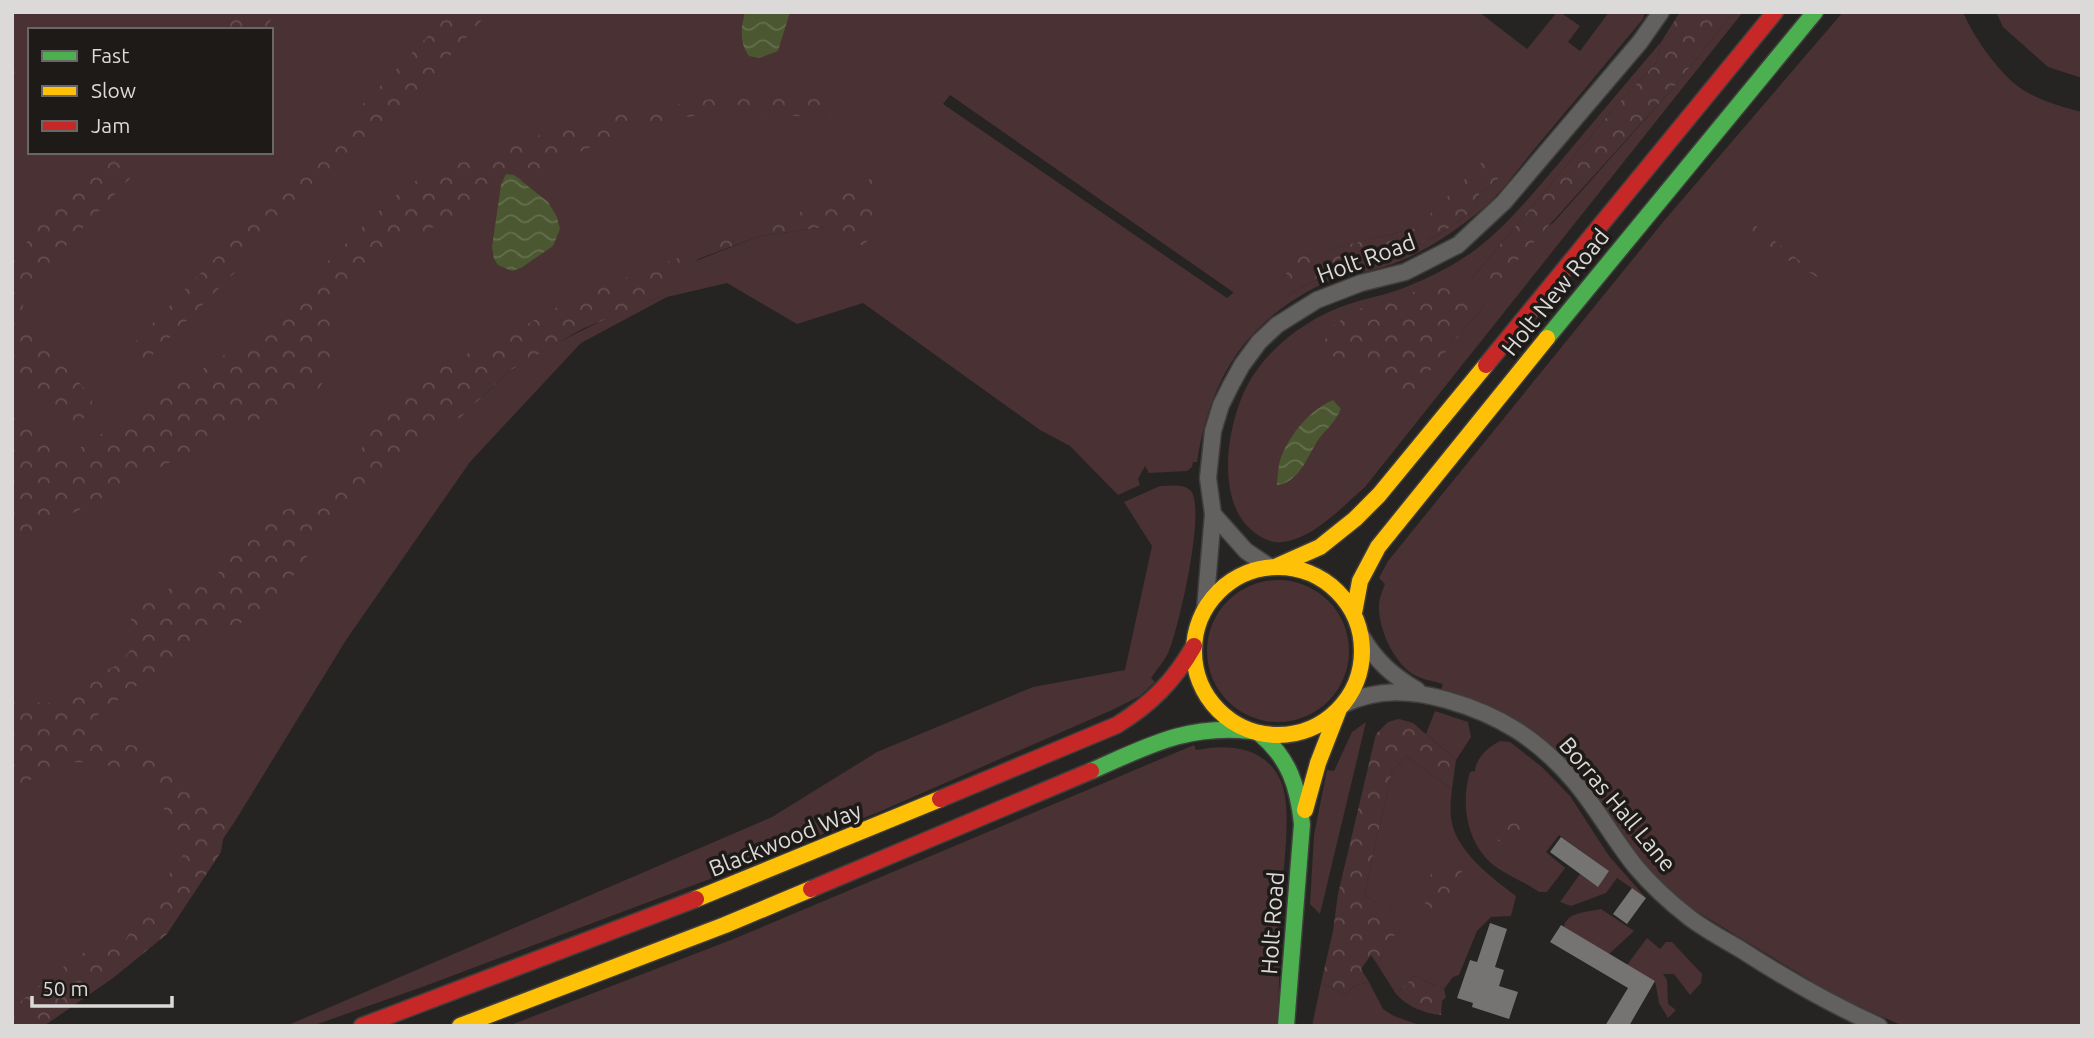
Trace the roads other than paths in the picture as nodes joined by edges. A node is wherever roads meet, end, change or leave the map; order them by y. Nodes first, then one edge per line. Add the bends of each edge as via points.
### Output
1 (1661, 12) edge
2 (1774, 12) edge
3 (1815, 12) edge
4 (1213, 514) junction
5 (1272, 567) junction
6 (1205, 609) junction
7 (1354, 613) junction
8 (1362, 637) junction
9 (1194, 646) junction
10 (1422, 693) junction
11 (1342, 707) junction
12 (1255, 732) junction
13 (1302, 824) junction
14 (362, 1026) edge
15 (460, 1026) edge
16 (1286, 1026) edge
17 (1879, 1026) edge

1 - 4 street, Holt Road via 1504,202 1458,245 1405,272 1317,300 1259,342 1231,384 1213,432 1208,478
2 - 5 main road, Holt New Road via 1379,495 1333,539
3 - 7 main road, Holt New Road via 1378,547 1360,581
4 - 5 street via 1245,551
4 - 6 street, Holt Road
5 - 6 main road via 1239,576
5 - 7 main road via 1299,569 1322,578
6 - 9 main road
7 - 8 main road
8 - 10 street, Borras Hall Lane via 1384,668
8 - 11 main road via 1362,664
9 - 12 main road via 1205,693 1224,715
9 - 14 main road, Blackwood Way via 1162,695 1117,725 739,883
10 - 11 street, Borras Hall Lane via 1383,692 1359,697
10 - 17 street, Borras Hall Lane via 1492,715 1526,736 1576,783 1637,868 1690,918 1783,977
11 - 12 main road via 1309,730 1289,735
11 - 13 main road, Holt Road via 1318,763
12 - 13 main road, Holt Road via 1275,747 1292,771
12 - 15 main road via 1199,730 1152,744 725,925
13 - 16 main road, Holt Road

